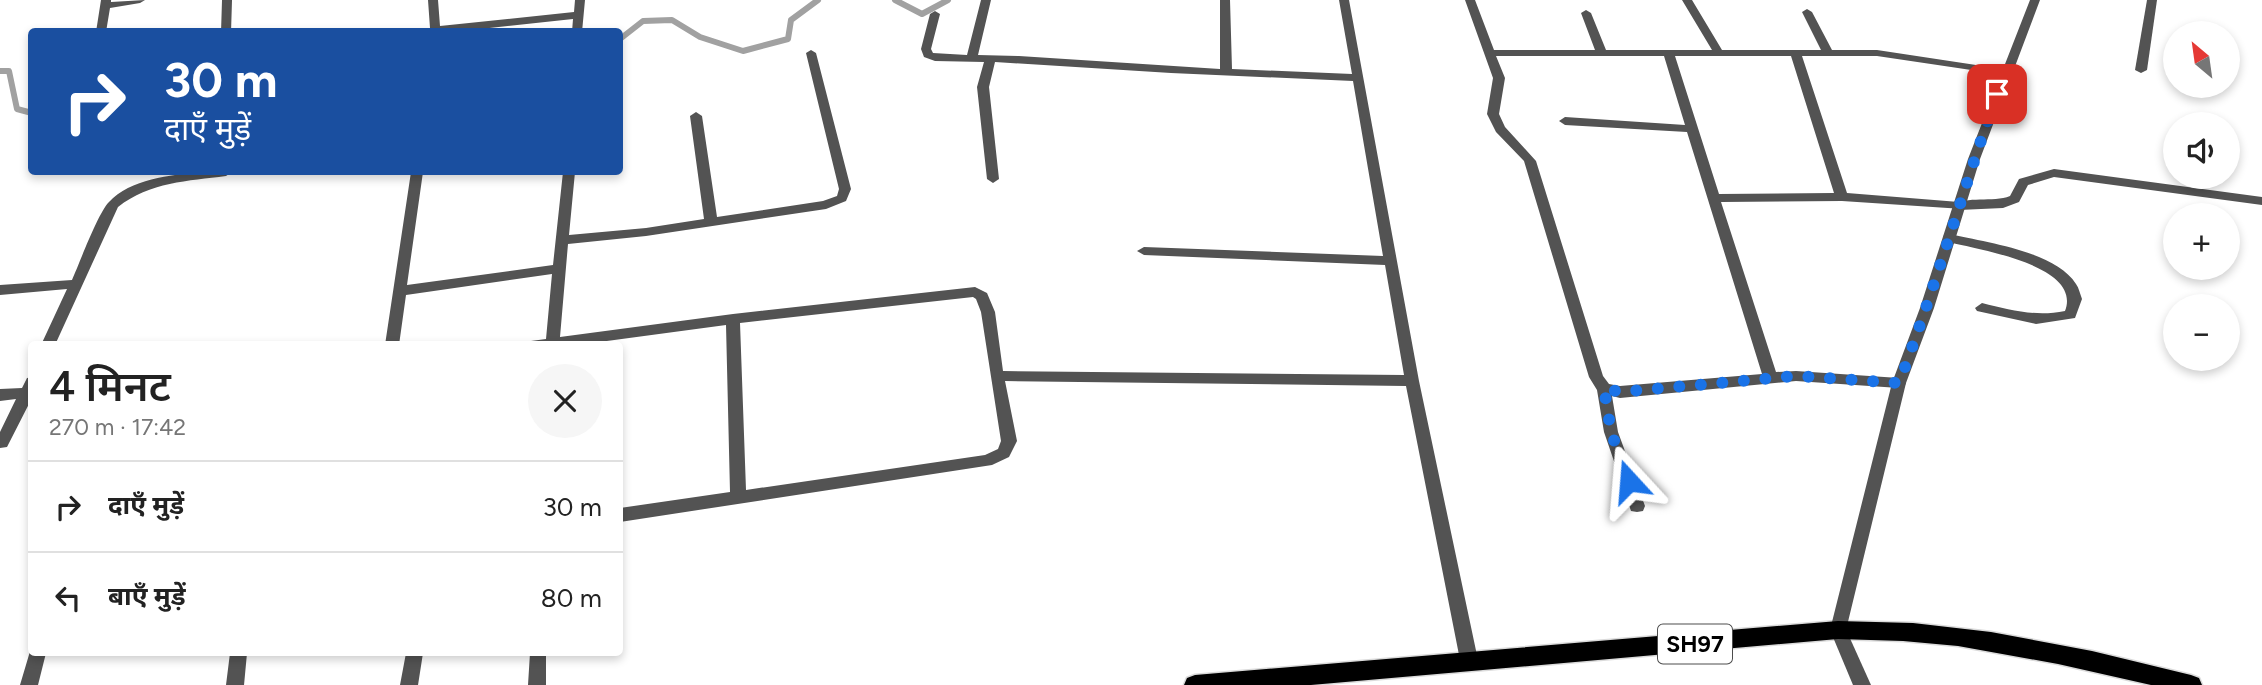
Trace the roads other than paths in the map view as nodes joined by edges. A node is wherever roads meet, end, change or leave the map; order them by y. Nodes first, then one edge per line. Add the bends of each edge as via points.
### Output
1 (141, 0) edge
2 (226, 0) edge
3 (433, 0) edge
4 (580, 0) edge
5 (986, 0) edge
6 (1225, 0) edge
7 (1345, 0) edge
8 (1470, 0) edge
9 (1687, 0) edge
10 (2035, 0) edge
11 (2152, 0) edge
12 (106, 3) edge
13 (1807, 12) dead end
14 (1586, 13) dead end
15 (934, 14) dead end
16 (578, 15) junction
17 (102, 28) edge
18 (226, 28) edge
19 (435, 28) edge
20 (445, 28) edge
21 (576, 28) edge
22 (1602, 52) junction
23 (1668, 52) junction
24 (811, 53) dead end
25 (1489, 53) junction
26 (1719, 53) junction
27 (1795, 53) junction
28 (1828, 53) junction
29 (972, 58) junction
30 (990, 58) junction
31 (2141, 70) dead end
32 (1226, 72) junction
33 (2005, 72) junction
34 (1357, 78) junction
35 (696, 116) dead end
36 (1565, 121) dead end
37 (1692, 129) junction
38 (208, 175) edge
39 (417, 175) edge
40 (569, 175) edge
41 (993, 179) dead end
42 (1842, 197) junction
43 (1715, 198) junction
44 (2262, 201) edge
45 (1959, 206) junction
46 (711, 222) junction
47 (1949, 238) junction
48 (562, 240) junction
49 (1144, 251) dead end
50 (1391, 261) junction
51 (561, 268) junction
52 (75, 284) junction
53 (0, 290) edge
54 (401, 291) junction
55 (1982, 309) dead end
56 (733, 319) junction
57 (50, 341) edge
58 (393, 341) edge
59 (553, 341) edge
60 (575, 341) edge
61 (997, 376) junction
62 (1771, 379) junction
63 (1412, 381) junction
64 (1899, 383) junction
65 (28, 388) edge
66 (1604, 388) junction
67 (28, 390) edge
68 (0, 395) edge
69 (2, 443) edge
70 (738, 498) junction
71 (1637, 506) dead end
72 (623, 515) edge
73 (1838, 630) junction
74 (36, 656) edge
75 (238, 656) edge
76 (414, 656) edge
77 (538, 656) edge
78 (1469, 660) junction
79 (30, 685) edge
80 (235, 685) edge
81 (409, 685) edge
82 (537, 685) edge
83 (1195, 685) edge
84 (1862, 685) edge
85 (2191, 685) edge

1 - 12 street
2 - 18 street
3 - 19 street
4 - 16 street
5 - 29 street
6 - 32 street
7 - 34 street
8 - 25 street
9 - 26 street
10 - 33 street
11 - 31 street
12 - 17 street
13 - 28 street
14 - 22 street
15 - 29 street via 928,55
16 - 20 street
16 - 21 street
22 - 23 street
22 - 25 street
23 - 26 street
23 - 37 street
24 - 46 street via 845,189 842,198 826,205
25 - 66 street via 1499,78 1492,108 1497,126 1531,161 1596,377
26 - 27 street
27 - 28 street
27 - 42 street
28 - 33 street via 1898,54
29 - 30 street
30 - 32 street
30 - 41 street via 983,87
32 - 34 street
33 - 45 street
34 - 50 street
35 - 46 street
36 - 37 street
37 - 43 street
38 - 52 street via 124,194 113,205
39 - 54 street
40 - 48 street
42 - 43 street
42 - 45 street
43 - 62 street
44 - 45 street via 2054,173 2023,183 2015,199 2003,204
45 - 47 street
46 - 48 street
47 - 55 street via 2037,261 2070,287 2075,300 2070,315 2033,321
47 - 64 street
48 - 51 street
49 - 50 street
50 - 63 street
51 - 54 street
51 - 59 street
52 - 53 street
52 - 57 street
54 - 58 street
56 - 60 street
56 - 61 street via 975,292 982,296 988,312
56 - 70 street
61 - 63 street
61 - 70 street via 1009,441 1004,453 987,461
62 - 64 street via 1842,377
62 - 66 street via 1620,392
63 - 78 street
64 - 73 street
65 - 68 street
66 - 71 street via 1611,432
67 - 69 street
70 - 72 street
73 - 78 main road, SH97
73 - 84 street
73 - 85 main road, SH97 via 1922,633 2005,643
74 - 79 street
75 - 80 street
76 - 81 street
77 - 82 street
78 - 83 main road, SH97

